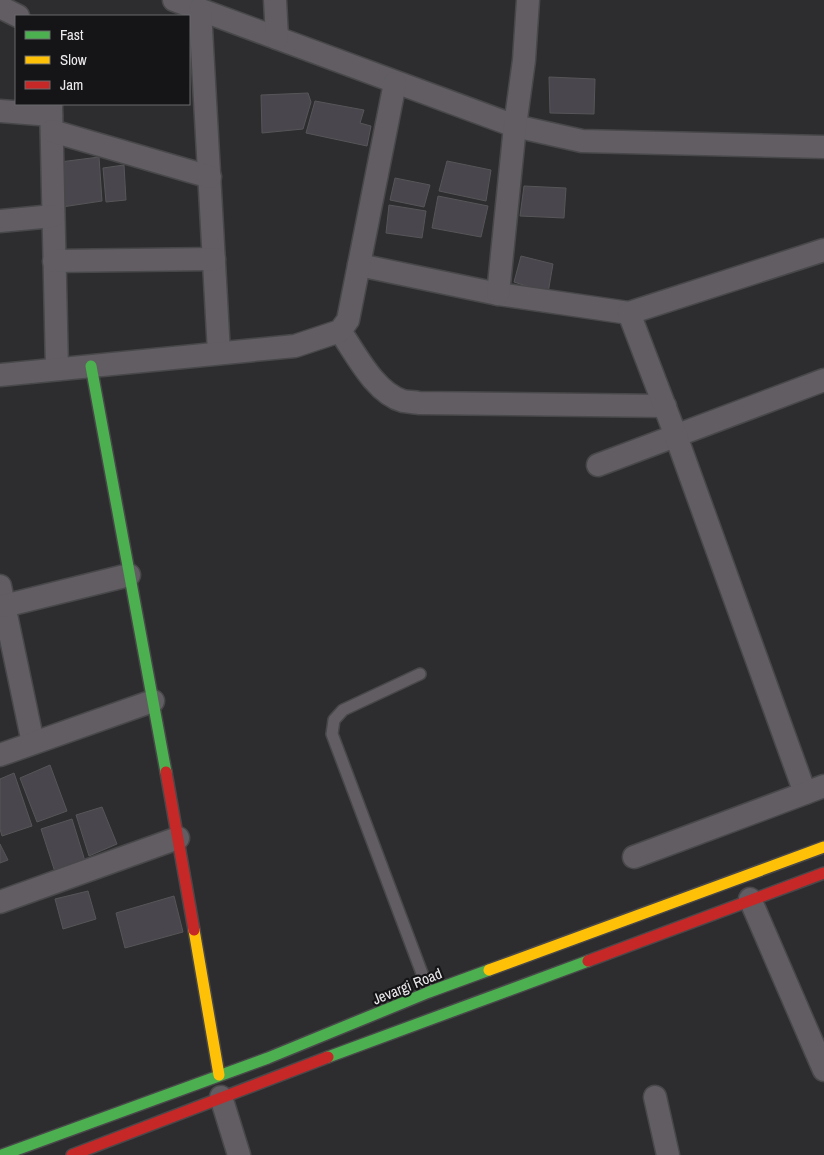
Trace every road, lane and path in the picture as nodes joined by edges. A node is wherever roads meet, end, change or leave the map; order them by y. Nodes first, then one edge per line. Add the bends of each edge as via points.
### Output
1 (174, 0) edge
2 (275, 0) edge
3 (528, 0) edge
4 (0, 7) edge
5 (200, 10) junction
6 (16, 15) edge
7 (277, 38) junction
8 (395, 83) junction
9 (0, 111) edge
10 (51, 116) edge
11 (514, 126) junction
12 (824, 146) edge
13 (210, 177) junction
14 (53, 216) junction
15 (0, 221) edge
16 (824, 250) edge
17 (214, 259) junction
18 (54, 261) junction
19 (359, 265) junction
20 (498, 294) junction
21 (629, 313) junction
22 (340, 331) junction
23 (219, 353) junction
24 (91, 366) junction
25 (57, 369) junction
26 (0, 375) edge
27 (824, 380) edge
28 (665, 406) junction
29 (676, 436) junction
30 (598, 465) dead end
31 (129, 575) junction
32 (2, 596) edge
33 (420, 674) dead end
34 (153, 701) junction
35 (33, 743) junction
36 (0, 755) edge
37 (814, 789) edge
38 (178, 838) junction
39 (824, 847) edge
40 (634, 857) dead end
41 (824, 873) edge
42 (750, 899) junction
43 (0, 902) edge
44 (429, 992) junction
45 (824, 1070) edge
46 (220, 1086) junction
47 (655, 1097) dead end
48 (2, 1155) edge
49 (72, 1155) edge
50 (239, 1155) edge
51 (668, 1155) edge

1 - 5 street
2 - 7 street
3 - 11 street via 524,60
4 - 6 street
5 - 7 street
5 - 13 street
7 - 8 street
8 - 11 street
8 - 19 street
9 - 10 street
10 - 13 street
10 - 14 street
11 - 12 street via 582,141
11 - 20 street
13 - 17 street
14 - 15 street
14 - 18 street
16 - 21 street
17 - 18 street
17 - 23 street
18 - 25 street
19 - 20 street
19 - 22 street via 348,320
20 - 21 street
21 - 28 street
22 - 23 street via 295,346
22 - 28 street via 375,382 388,394 403,401
23 - 24 street
24 - 25 street
24 - 31 main road
25 - 26 street
27 - 29 street
28 - 29 street
29 - 30 street
29 - 37 street
31 - 32 street
31 - 34 main road
32 - 35 street
33 - 44 lane via 343,710 334,720 332,734
34 - 35 street
34 - 38 main road
35 - 36 street
37 - 40 street
38 - 43 street
38 - 46 main road
39 - 44 main road, Jevargi Road
41 - 42 main road
42 - 45 street
42 - 46 main road
44 - 46 main road, Jevargi Road via 268,1058
46 - 48 main road, Jevargi Road
46 - 49 main road
46 - 50 street
47 - 51 street

